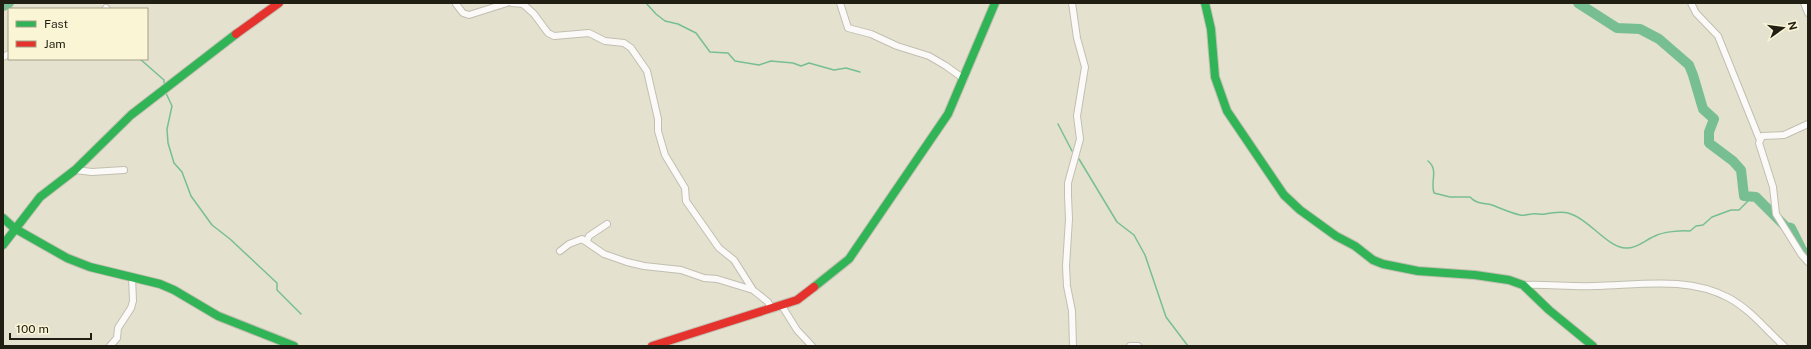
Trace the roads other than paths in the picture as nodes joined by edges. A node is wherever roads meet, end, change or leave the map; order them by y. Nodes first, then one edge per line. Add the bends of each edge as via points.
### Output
1 (279, 3) edge
2 (506, 3) edge
3 (512, 3) edge
4 (840, 3) edge
5 (995, 3) edge
6 (1072, 3) edge
7 (1205, 3) edge
8 (1691, 3) edge
9 (1804, 3) edge
10 (456, 4) dead end
11 (1808, 13) edge
12 (964, 79) junction
13 (1808, 124) edge
14 (1759, 138) junction
15 (75, 170) junction
16 (124, 170) dead end
17 (3, 218) edge
18 (607, 224) dead end
19 (14, 228) junction
20 (587, 241) junction
21 (3, 245) edge
22 (560, 251) dead end
23 (1808, 262) edge
24 (132, 277) junction
25 (1523, 285) junction
26 (753, 290) junction
27 (782, 306) junction
28 (772, 309) junction
29 (110, 346) edge
30 (294, 346) edge
31 (652, 346) edge
32 (812, 346) edge
33 (1073, 346) edge
34 (1130, 346) edge
35 (1138, 346) edge
36 (1594, 346) edge
37 (1784, 346) edge

1 - 15 street via 142,106
2 - 10 street via 468,15
3 - 26 street via 523,4 548,33 554,36 588,33 631,48 647,71 665,155 685,188 686,201 719,248 734,260
4 - 12 street via 848,28 929,56
5 - 12 street
6 - 33 street via 1085,68 1077,116 1080,139 1068,183 1066,266 1073,317
7 - 25 street via 1211,29 1215,77 1227,111 1284,195 1300,210 1332,234 1383,264 1418,271 1509,280
8 - 14 street via 1718,36
9 - 11 street
12 - 27 street via 939,128 849,258 811,290
13 - 14 street via 1784,135
14 - 23 street via 1773,187 1776,214 1800,254
15 - 16 street
15 - 19 street via 40,197
17 - 19 street
18 - 20 street via 589,236
19 - 21 street
19 - 24 street via 67,258 90,267
20 - 22 street via 576,241
20 - 26 street via 604,254 627,262 681,270
24 - 29 street via 131,308 118,328 117,338
24 - 30 street via 167,287 218,316
25 - 36 street via 1549,310
25 - 37 street via 1595,286 1667,282 1704,288 1745,308
26 - 28 street via 768,302
27 - 28 street
27 - 32 street via 797,330
28 - 31 street
34 - 35 street

